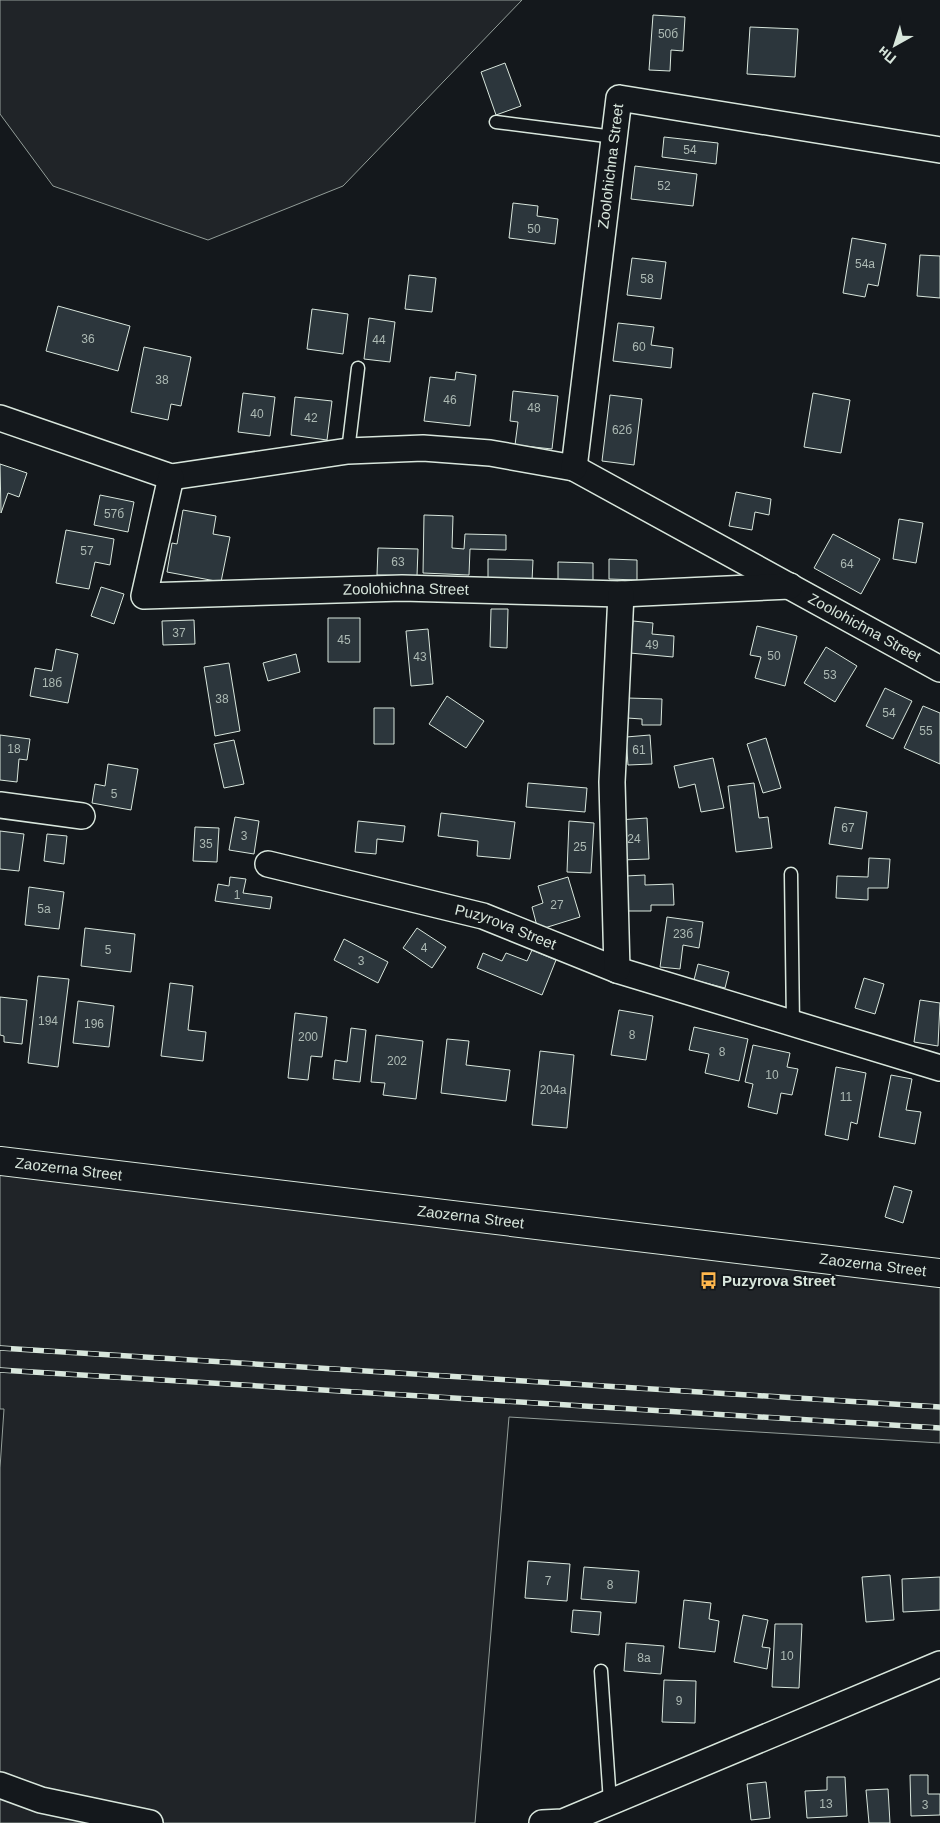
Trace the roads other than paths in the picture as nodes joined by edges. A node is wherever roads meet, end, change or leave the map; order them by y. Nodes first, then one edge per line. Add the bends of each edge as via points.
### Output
1 (496, 122) dead end
2 (614, 137) junction
3 (940, 150) edge
4 (358, 368) dead end
5 (0, 418) edge
6 (348, 451) junction
7 (574, 468) junction
8 (171, 477) junction
9 (790, 586) junction
10 (621, 594) junction
11 (940, 669) edge
12 (0, 805) edge
13 (82, 816) dead end
14 (268, 864) dead end
15 (791, 874) dead end
16 (617, 970) junction
17 (793, 1024) junction
18 (940, 1068) edge
19 (0, 1161) edge
20 (940, 1273) edge
21 (940, 1664) edge
22 (601, 1671) dead end
23 (0, 1785) edge
24 (610, 1802) junction
25 (150, 1823) edge
26 (542, 1823) edge

1 - 2 lane
2 - 3 street, Zoolohichna Street via 618,98
2 - 7 street, Zoolohichna Street
4 - 6 lane
5 - 8 street, Zoolohichna Street
6 - 7 street, Zoolohichna Street via 423,448 490,453
6 - 8 street, Zoolohichna Street
7 - 9 street, Zoolohichna Street
8 - 10 street, Zoolohichna Street via 144,596 402,588
9 - 10 street, Zoolohichna Street
9 - 11 street, Zoolohichna Street
10 - 16 street via 612,782
12 - 13 street
14 - 16 street, Puzyrova Street via 482,916
15 - 17 lane
16 - 17 street, Puzyrova Street
17 - 18 street, Puzyrova Street
19 - 20 street, Zaozerna Street
21 - 24 street
22 - 24 lane
23 - 25 street via 41,1800
24 - 26 street via 563,1822

